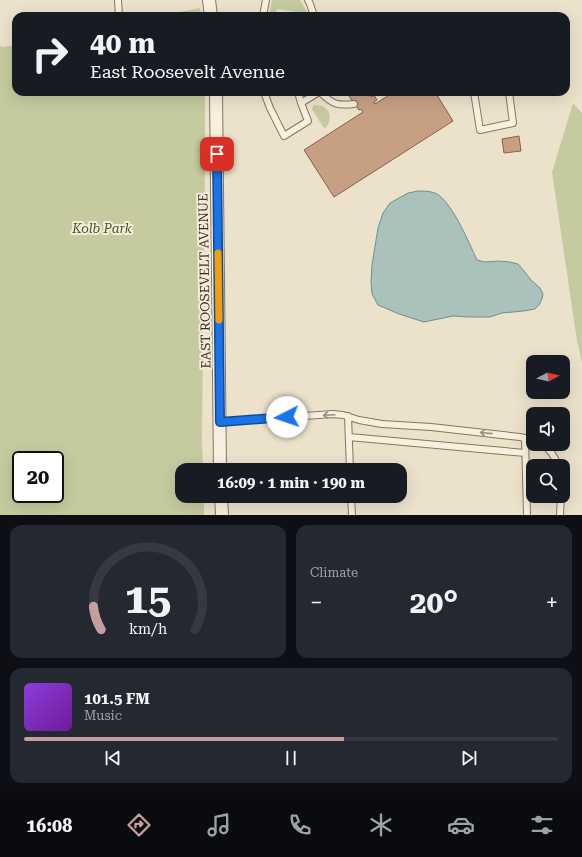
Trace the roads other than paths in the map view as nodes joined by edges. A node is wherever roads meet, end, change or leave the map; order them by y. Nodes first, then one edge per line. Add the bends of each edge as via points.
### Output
1 (118, 0) edge
2 (209, 0) edge
3 (266, 0) edge
4 (308, 0) edge
5 (119, 12) edge
6 (210, 12) edge
7 (264, 12) edge
8 (313, 12) edge
9 (216, 96) edge
10 (266, 96) edge
11 (299, 96) edge
12 (312, 96) edge
13 (324, 96) edge
14 (475, 96) edge
15 (510, 96) edge
16 (301, 103) junction
17 (354, 104) dead end
18 (348, 416) junction
19 (220, 422) junction
20 (349, 437) junction
21 (524, 438) joint
22 (525, 453) junction
23 (220, 463) edge
24 (350, 463) edge
25 (221, 503) edge
26 (351, 503) edge
27 (561, 503) edge
28 (222, 515) edge
29 (352, 515) edge
30 (527, 515) edge
31 (560, 515) edge

1 - 5 lane
2 - 6 street
3 - 7 lane
4 - 8 lane
9 - 19 street, EAST ROOSEVELT AVENUE
10 - 16 lane via 284,136 308,122
11 - 16 lane
12 - 16 lane
13 - 17 lane via 335,104
14 - 15 lane via 480,130 513,123
18 -> 19 lane via 333,414
18 - 20 lane
21 -> 18 lane via 382,424
19 - 23 street, EAST ROOSEVELT AVENUE
20 - 22 lane
20 - 24 lane
21 - 22 lane
22 - 30 lane
25 - 28 street
26 - 29 lane
27 - 31 lane

